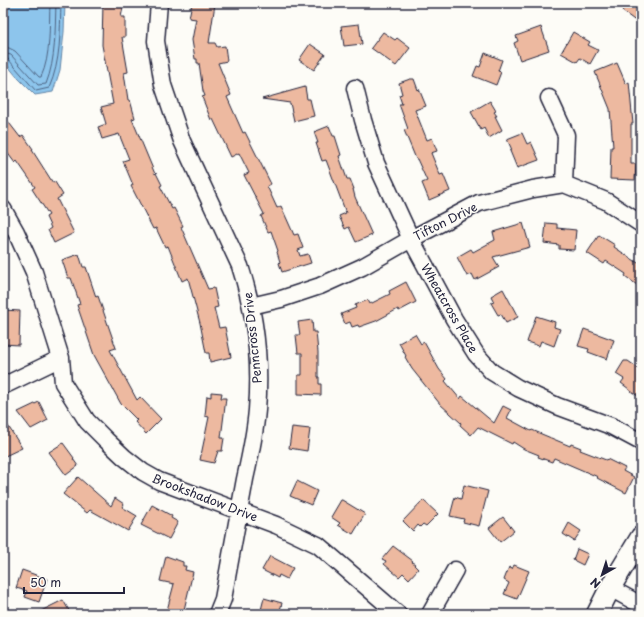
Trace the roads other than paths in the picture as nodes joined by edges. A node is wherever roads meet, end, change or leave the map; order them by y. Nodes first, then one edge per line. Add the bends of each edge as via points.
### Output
1 (159, 3) edge
2 (355, 88) dead end
3 (549, 98) dead end
4 (564, 184) junction
5 (3, 209) edge
6 (641, 224) edge
7 (411, 239) junction
8 (251, 306) junction
9 (62, 358) junction
10 (3, 386) edge
11 (641, 442) edge
12 (240, 510) junction
13 (641, 537) edge
14 (456, 570) dead end
15 (610, 588) junction
16 (641, 605) edge
17 (217, 614) edge
18 (398, 614) edge
19 (430, 614) edge
20 (597, 614) edge

1 - 8 street, Penncross Drive via 156,41 163,85 182,141 240,266
2 - 7 street, Wheatcross Place via 376,163
3 - 4 street via 566,135
4 - 6 street, Tifton Drive via 606,201
4 - 7 street, Tifton Drive via 533,188 479,204
5 - 9 street, Brookshadow Drive via 34,272
7 - 8 street, Tifton Drive via 362,267 320,286
7 - 11 street, Wheatcross Place via 458,325 476,354 492,372 518,388 611,426
8 - 12 street, Penncross Drive via 258,372 257,411
9 - 10 street
9 - 12 street, Brookshadow Drive via 62,383 87,420 124,457 159,481
12 - 17 street, Penncross Drive via 223,599
12 - 18 street, Brookshadow Drive via 318,545
13 - 15 street
14 - 19 street
15 - 16 street
15 - 20 street

